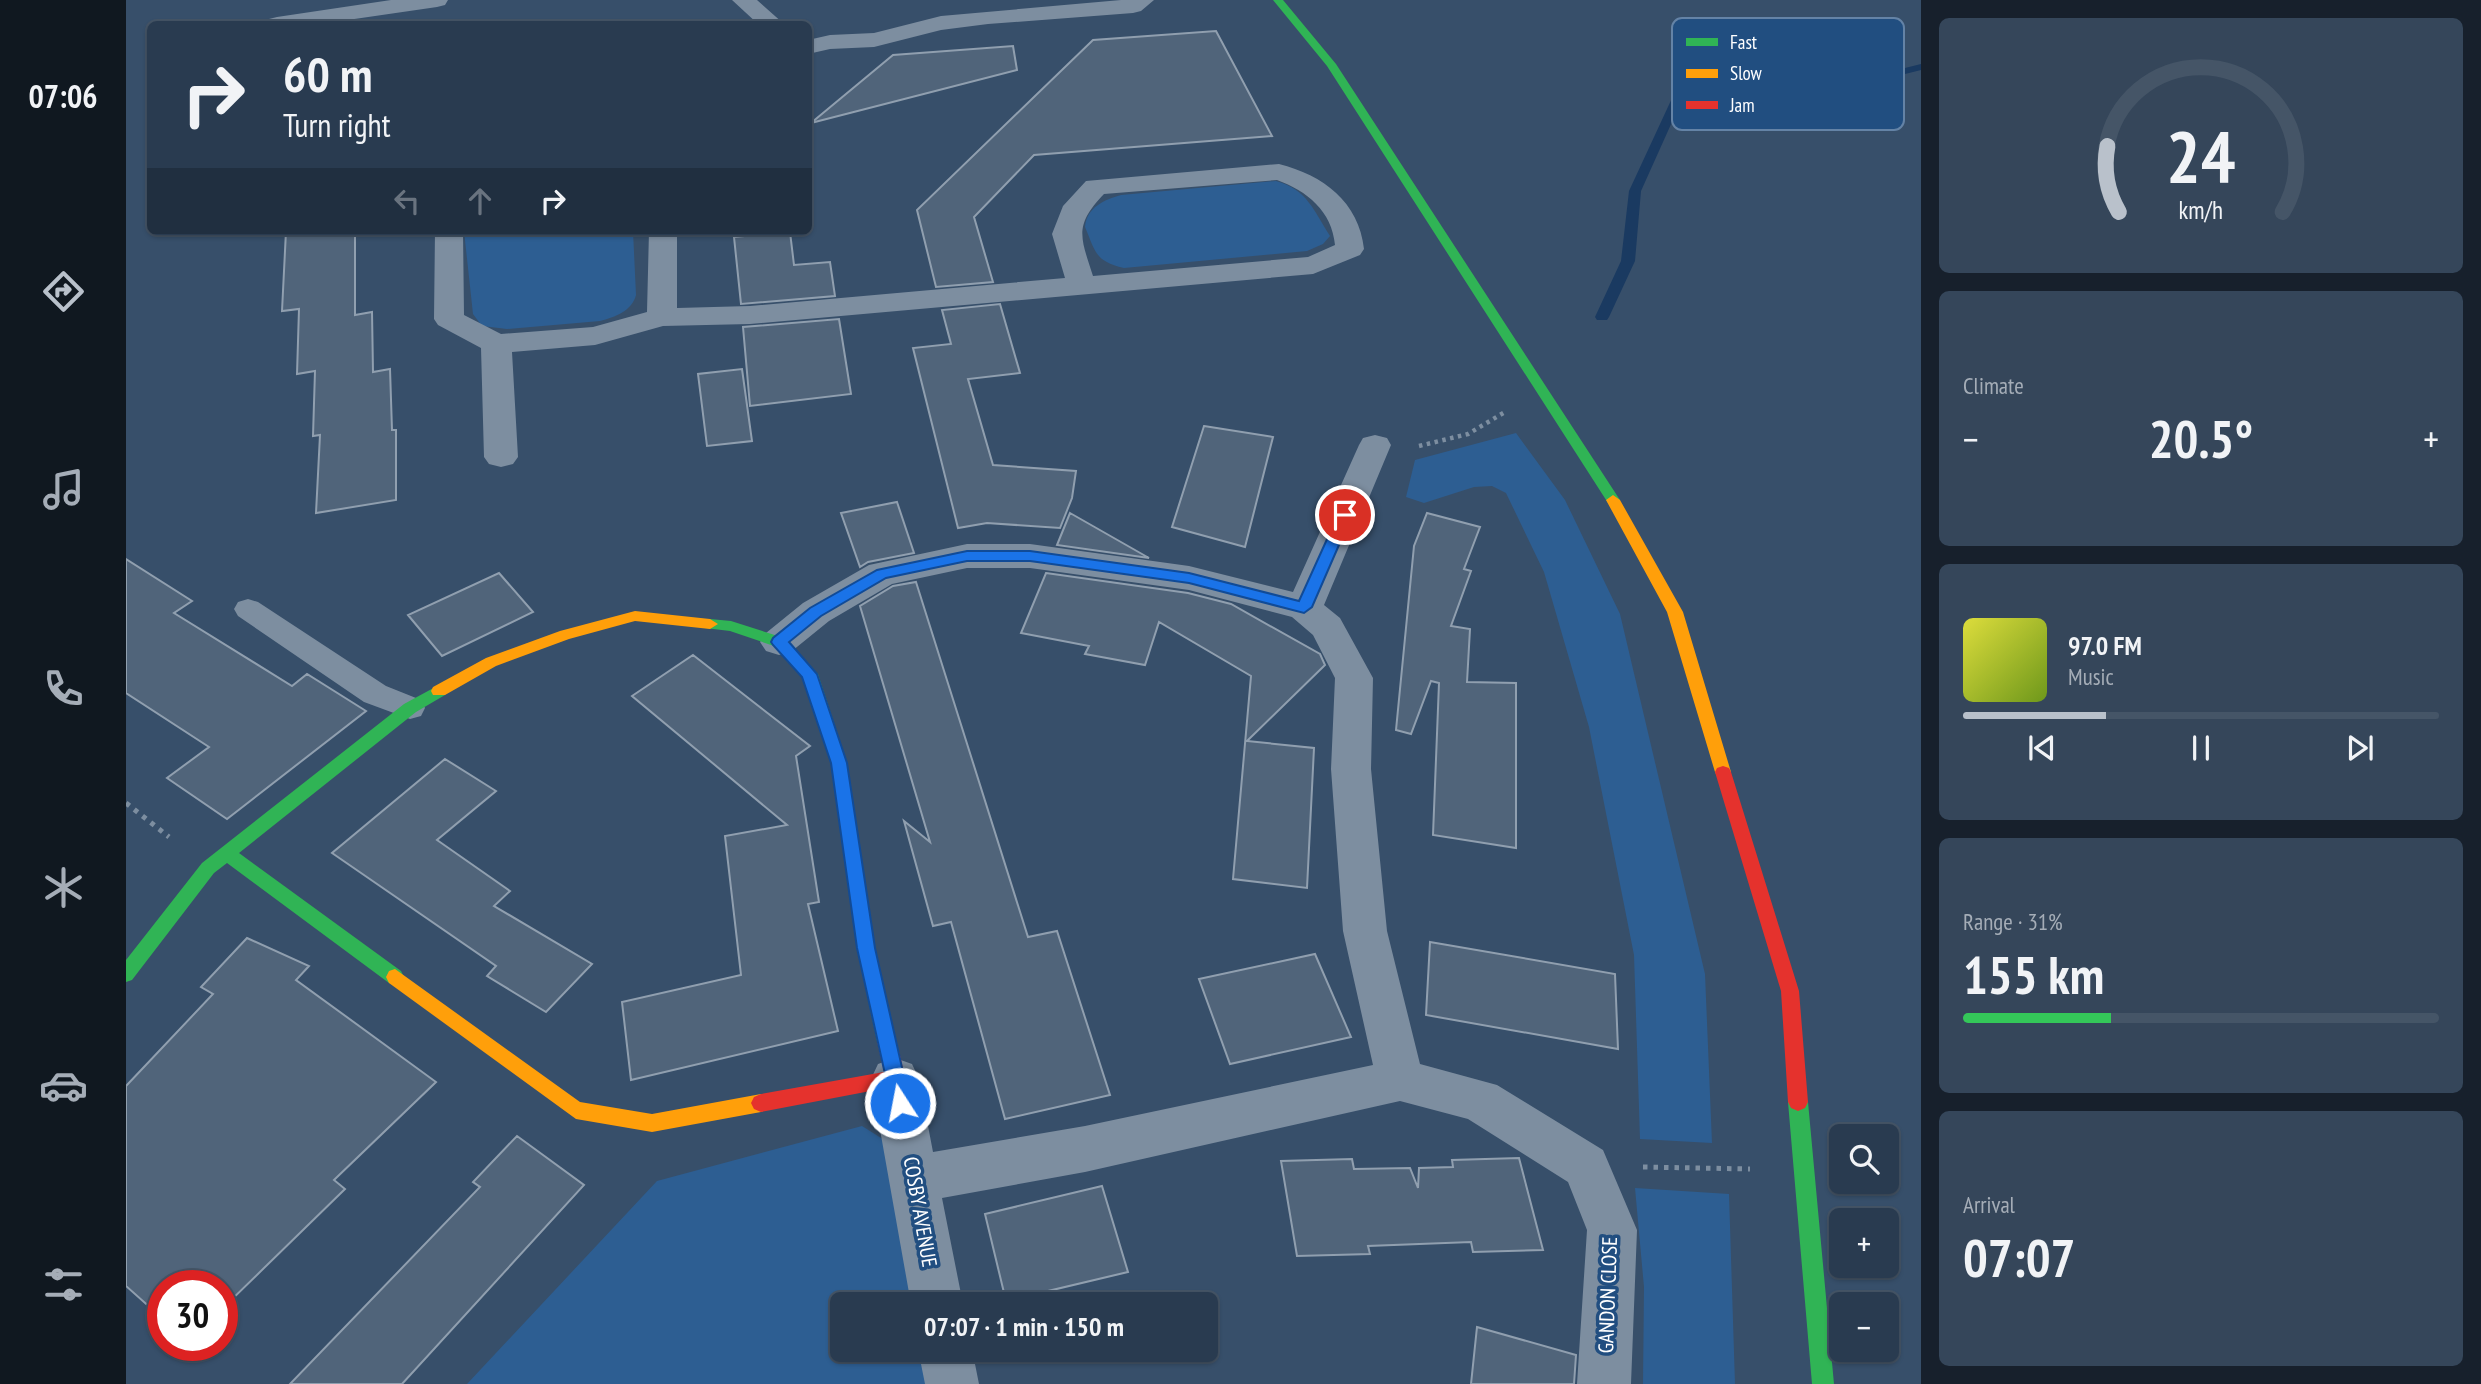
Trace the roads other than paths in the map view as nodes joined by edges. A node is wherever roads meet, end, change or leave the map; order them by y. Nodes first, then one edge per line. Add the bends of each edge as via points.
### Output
1 (437, 0) edge
2 (743, 0) edge
3 (1143, 0) edge
4 (1278, 0) edge
5 (353, 6) edge
6 (987, 8) edge
7 (290, 21) edge
8 (768, 21) edge
9 (812, 46) edge
10 (449, 235) edge
11 (663, 235) edge
12 (1081, 284) junction
13 (662, 317) junction
14 (496, 344) junction
15 (1376, 445) road end
16 (501, 457) dead end
17 (1304, 607) junction
18 (248, 609) dead end
19 (779, 642) junction
20 (410, 708) junction
21 (227, 853) junction
22 (126, 974) edge
23 (895, 1079) junction
24 (1400, 1080) junction
25 (914, 1177) junction
26 (935, 1292) edge
27 (948, 1362) edge
28 (952, 1384) edge
29 (1604, 1384) edge
30 (1823, 1384) edge

1 - 5 street
2 - 8 street
3 - 6 street via 1133,6
4 - 30 street via 1331,64 1562,418 1675,611 1790,990
5 - 7 street
6 - 9 street via 874,40
10 - 14 street via 449,319
11 - 13 street
12 - 12 street via 1066,234 1077,206 1096,187 1279,172 1302,180 1331,201 1350,234 1350,248 1313,265
12 - 13 street via 750,315
13 - 14 street via 595,335
14 - 16 street
15 - 17 street
17 - 19 street via 1189,578 1030,556 967,556 882,574 816,612
17 - 24 street via 1327,627 1354,678 1351,769 1365,931
18 - 20 lane via 374,694
19 - 20 street via 732,626 635,616 491,662
19 - 23 street via 810,674 839,763 866,948
20 - 21 street
21 - 22 street via 208,868
21 - 23 street via 576,1110 652,1123
23 - 25 street, COSBY AVENUE
24 - 25 street via 1085,1149
24 - 29 street, GANDON CLOSE via 1480,1100 1586,1166 1612,1230
25 - 26 street, COSBY AVENUE
27 - 28 street

